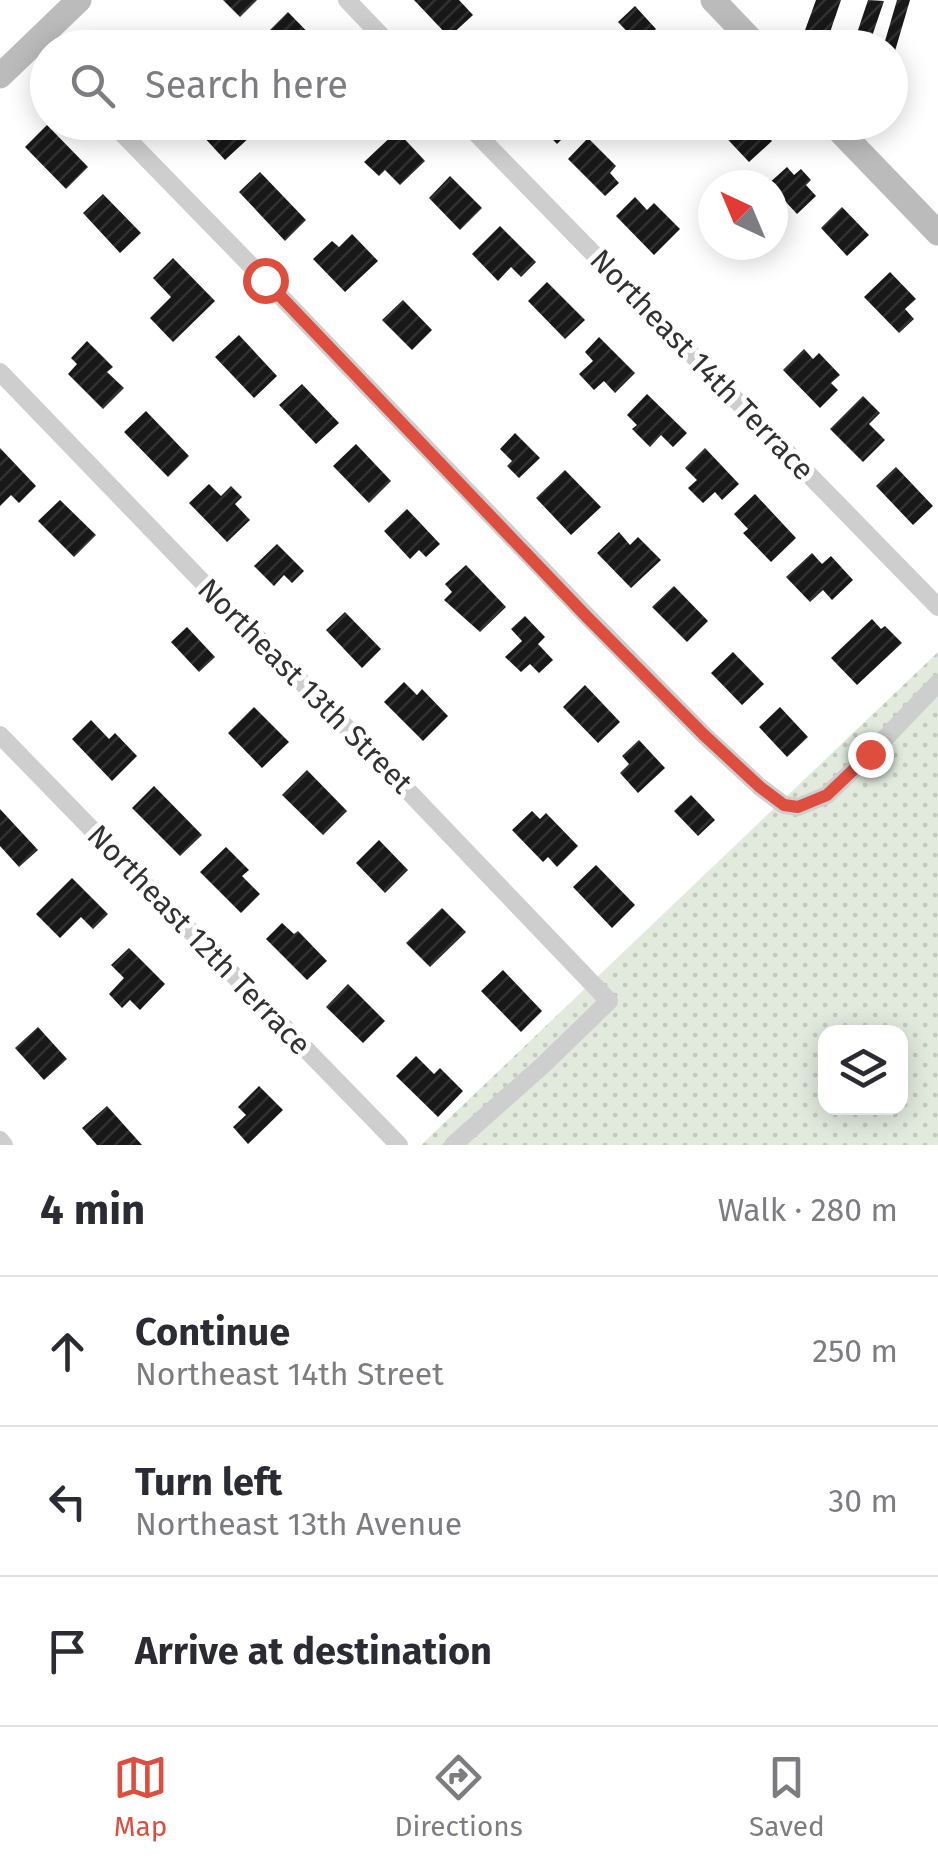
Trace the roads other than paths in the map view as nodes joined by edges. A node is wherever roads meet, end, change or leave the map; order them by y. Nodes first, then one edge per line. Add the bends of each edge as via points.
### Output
1 (79, 0) edge
2 (347, 0) edge
3 (714, 0) edge
4 (56, 30) edge
5 (376, 30) edge
6 (742, 30) edge
7 (30, 57) edge
8 (0, 76) edge
9 (129, 140) edge
10 (483, 140) edge
11 (849, 140) edge
12 (938, 233) edge
13 (0, 372) edge
14 (938, 608) edge
15 (938, 683) edge
16 (0, 735) edge
17 (399, 1145) edge
18 (453, 1145) edge

1 - 4 street
2 - 5 street
3 - 6 street
7 - 8 street
9 - 15 street via 586,616 784,805 798,807 827,795
10 - 14 street, Northeast 14th Terrace
11 - 12 street
13 - 18 street, Northeast 13th Street via 609,1001
16 - 17 street, Northeast 12th Terrace

